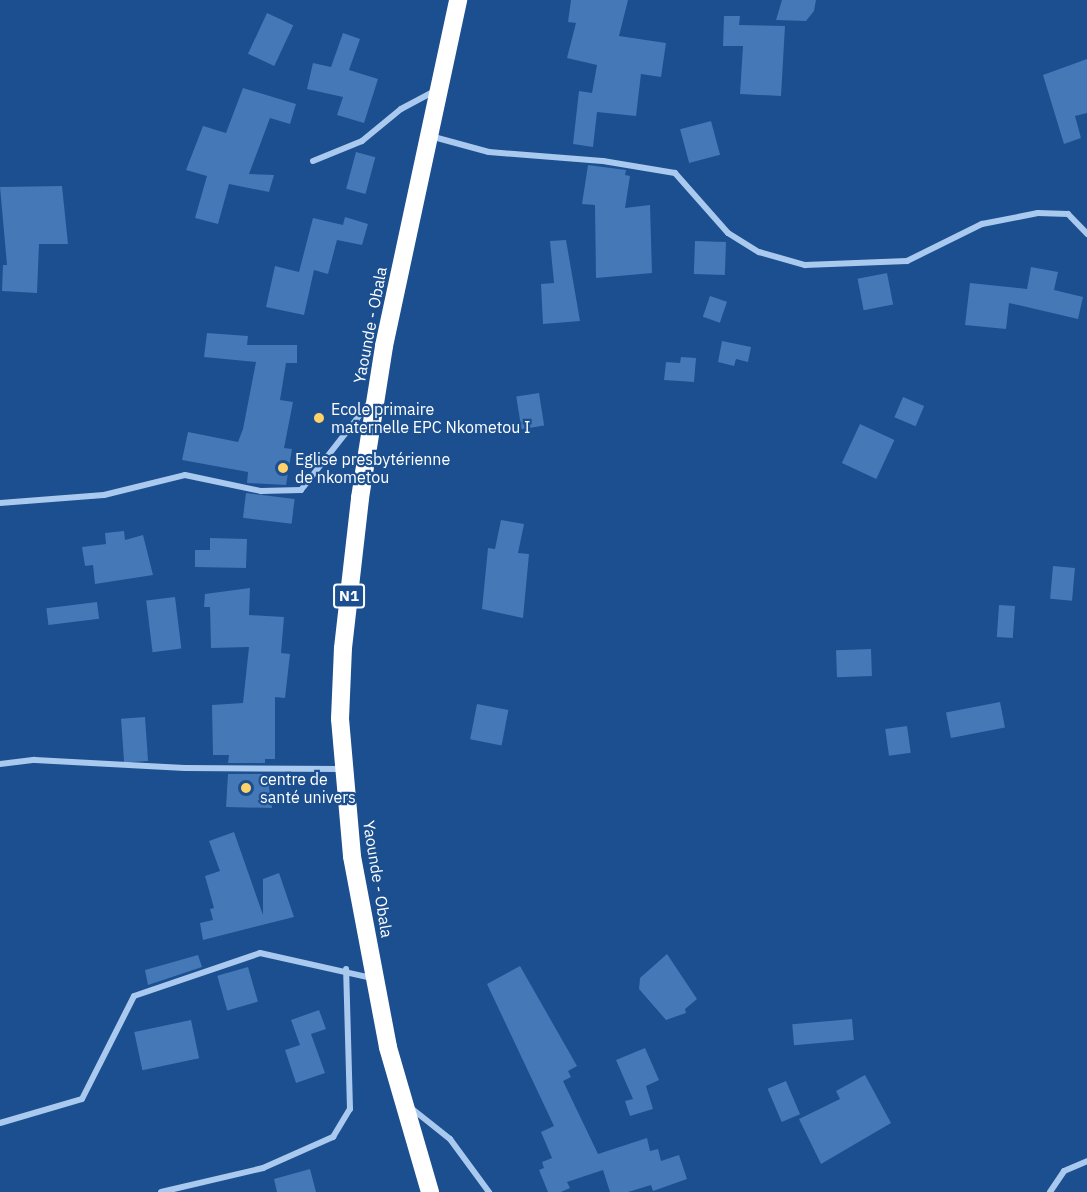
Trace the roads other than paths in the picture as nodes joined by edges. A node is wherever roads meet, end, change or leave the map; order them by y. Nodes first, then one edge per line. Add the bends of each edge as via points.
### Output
1 (458, 0) edge
2 (439, 88) junction
3 (429, 136) junction
4 (313, 161) dead end
5 (1087, 234) edge
6 (376, 395) junction
7 (0, 503) edge
8 (0, 764) edge
9 (344, 769) junction
10 (346, 969) junction
11 (375, 979) junction
12 (404, 1102) junction
13 (0, 1123) edge
14 (1087, 1161) edge
15 (161, 1192) edge
16 (430, 1192) edge
17 (489, 1192) edge
18 (1050, 1192) edge

1 - 2 highway, Yaounde - Obala / N1
2 - 3 highway, Yaounde - Obala / N1
2 - 4 street via 401,109 362,141
3 - 5 street via 489,152 633,164 675,174 728,233 759,252 805,265 907,261 982,224 1038,213 1068,214
3 - 6 highway, Yaounde - Obala / N1
6 - 7 street via 301,490 261,491 185,475 104,495
6 - 9 highway, Yaounde - Obala / N1 via 343,648 340,719
8 - 9 street via 35,760 185,768
9 - 11 highway, Yaounde - Obala / N1 via 351,856
10 - 11 street
10 - 13 street via 310,967 260,953 134,996 82,1098
10 - 15 street via 350,1109 333,1137 263,1168
11 - 12 highway, Yaounde - Obala / N1
12 - 16 highway, Yaounde - Obala / N1
12 - 17 street via 450,1139
14 - 18 street via 1064,1171

